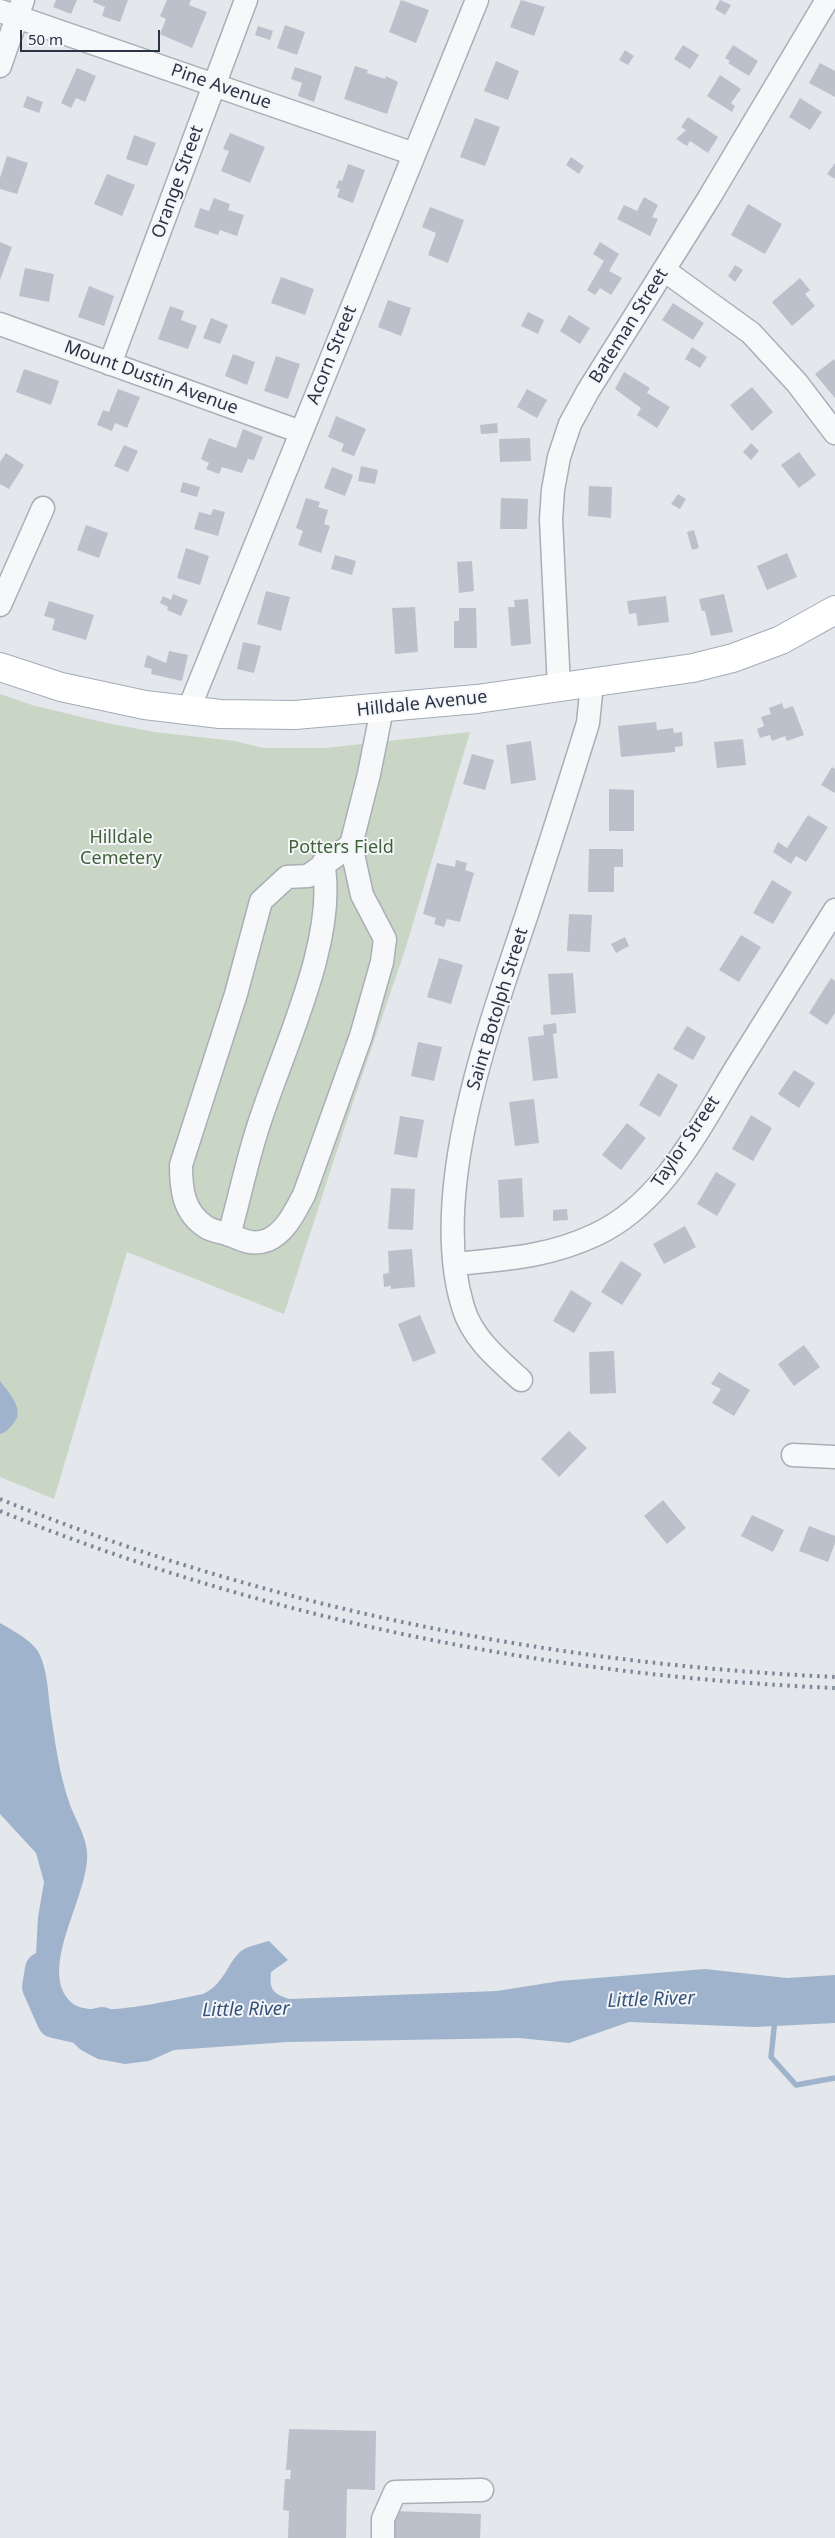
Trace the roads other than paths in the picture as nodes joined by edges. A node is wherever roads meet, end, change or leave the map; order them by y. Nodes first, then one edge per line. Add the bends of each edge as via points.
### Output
1 (246, 0) edge
2 (477, 0) edge
3 (828, 0) edge
4 (13, 9) edge
5 (0, 66) edge
6 (214, 85) junction
7 (414, 154) junction
8 (664, 270) junction
9 (0, 324) edge
10 (110, 364) junction
11 (301, 432) junction
12 (835, 433) edge
13 (42, 508) dead end
14 (0, 605) edge
15 (835, 610) edge
16 (0, 667) edge
17 (592, 684) junction
18 (560, 688) junction
19 (382, 709) junction
20 (188, 711) junction
21 (351, 845) junction
22 (323, 863) junction
23 (835, 910) edge
24 (229, 1235) junction
25 (456, 1264) junction
26 (521, 1380) dead end
27 (793, 1455) dead end
28 (835, 1457) edge
29 (482, 2490) dead end
30 (383, 2538) edge

1 - 6 street, Orange Street
2 - 7 street, Acorn Street
3 - 8 street, Bateman Street
4 - 5 street
4 - 6 street, Pine Avenue
6 - 7 street, Pine Avenue
6 - 10 street, Orange Street
7 - 11 street, Acorn Street
8 - 12 street via 751,334 797,383
8 - 18 street, Bateman Street via 588,391 570,424 559,456 551,519
9 - 10 street, Mount Dustin Avenue
10 - 11 street, Mount Dustin Avenue
11 - 20 street, Acorn Street
13 - 14 street
15 - 17 main road, Hilldale Avenue via 782,640 733,658 693,668
16 - 20 main road, Hilldale Avenue via 106,698
17 - 18 main road, Hilldale Avenue
17 - 25 street, Saint Botolph Street via 588,723 481,1053 452,1210
18 - 19 main road, Hilldale Avenue
19 - 20 main road, Hilldale Avenue via 258,716
19 - 21 street
21 - 22 street
21 - 24 street via 362,895 385,939 382,962 361,1036 304,1195 291,1218 278,1234 254,1244
22 - 24 street via 327,890 320,942 260,1121
22 - 24 street via 308,876 287,877 261,901 236,994 180,1165 181,1192 191,1212 206,1227
23 - 25 street, Taylor Street via 688,1143 644,1201 597,1234 570,1246 533,1257
25 - 26 street, Saint Botolph Street via 458,1288 470,1324 499,1361
27 - 28 street
29 - 30 street via 395,2492 383,2519

